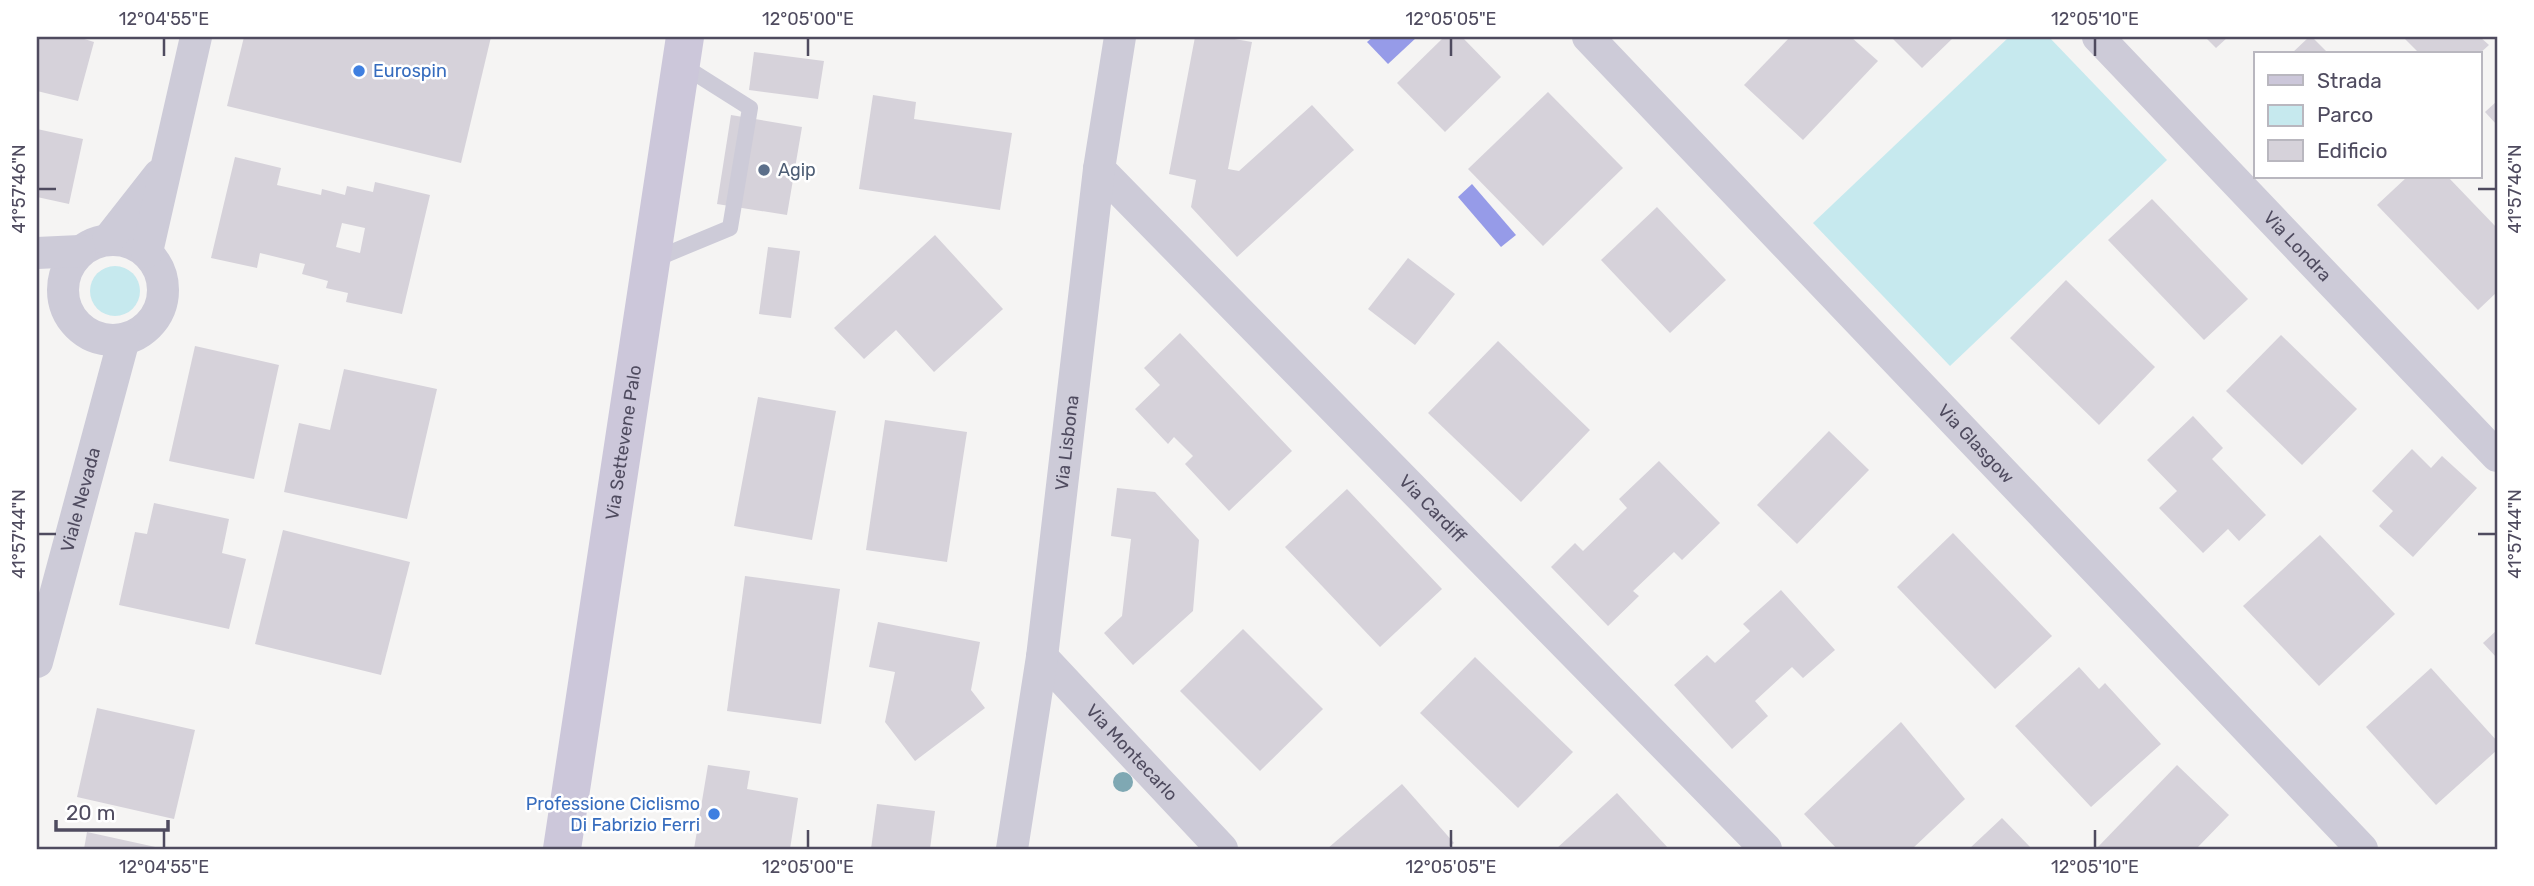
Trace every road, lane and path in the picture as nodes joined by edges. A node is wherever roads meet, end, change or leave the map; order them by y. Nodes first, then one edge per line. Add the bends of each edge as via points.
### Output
1 (195, 37) edge
2 (1120, 37) edge
3 (1588, 37) edge
4 (2098, 37) edge
5 (683, 50) edge
6 (164, 169) junction
7 (1099, 169) junction
8 (94, 245) junction
9 (147, 252) junction
10 (37, 253) edge
11 (651, 261) junction
12 (50, 295) edge
13 (124, 339) junction
14 (2497, 456) edge
15 (1042, 657) junction
16 (37, 662) edge
17 (562, 849) edge
18 (1012, 849) edge
19 (1222, 849) edge
20 (1766, 849) edge
21 (2362, 849) edge

1 - 6 street
2 - 7 street, Via Lisbona
3 - 21 street, Via Glasgow
4 - 14 street, Via Londra
5 - 11 street, Via Settevene Palo
5 - 11 lane via 750,108 730,228
6 - 8 street
6 - 9 street
7 - 15 street, Via Lisbona
7 - 20 street, Via Cardiff
8 - 9 street via 131,243
8 - 10 street
8 - 12 street via 69,265 63,282
9 - 13 street via 160,271 161,306 147,326
11 - 17 street, Via Settevene Palo
12 - 13 street via 94,337
13 - 16 street, Viale Nevada
15 - 18 street, Via Lisbona
15 - 19 street, Via Montecarlo

